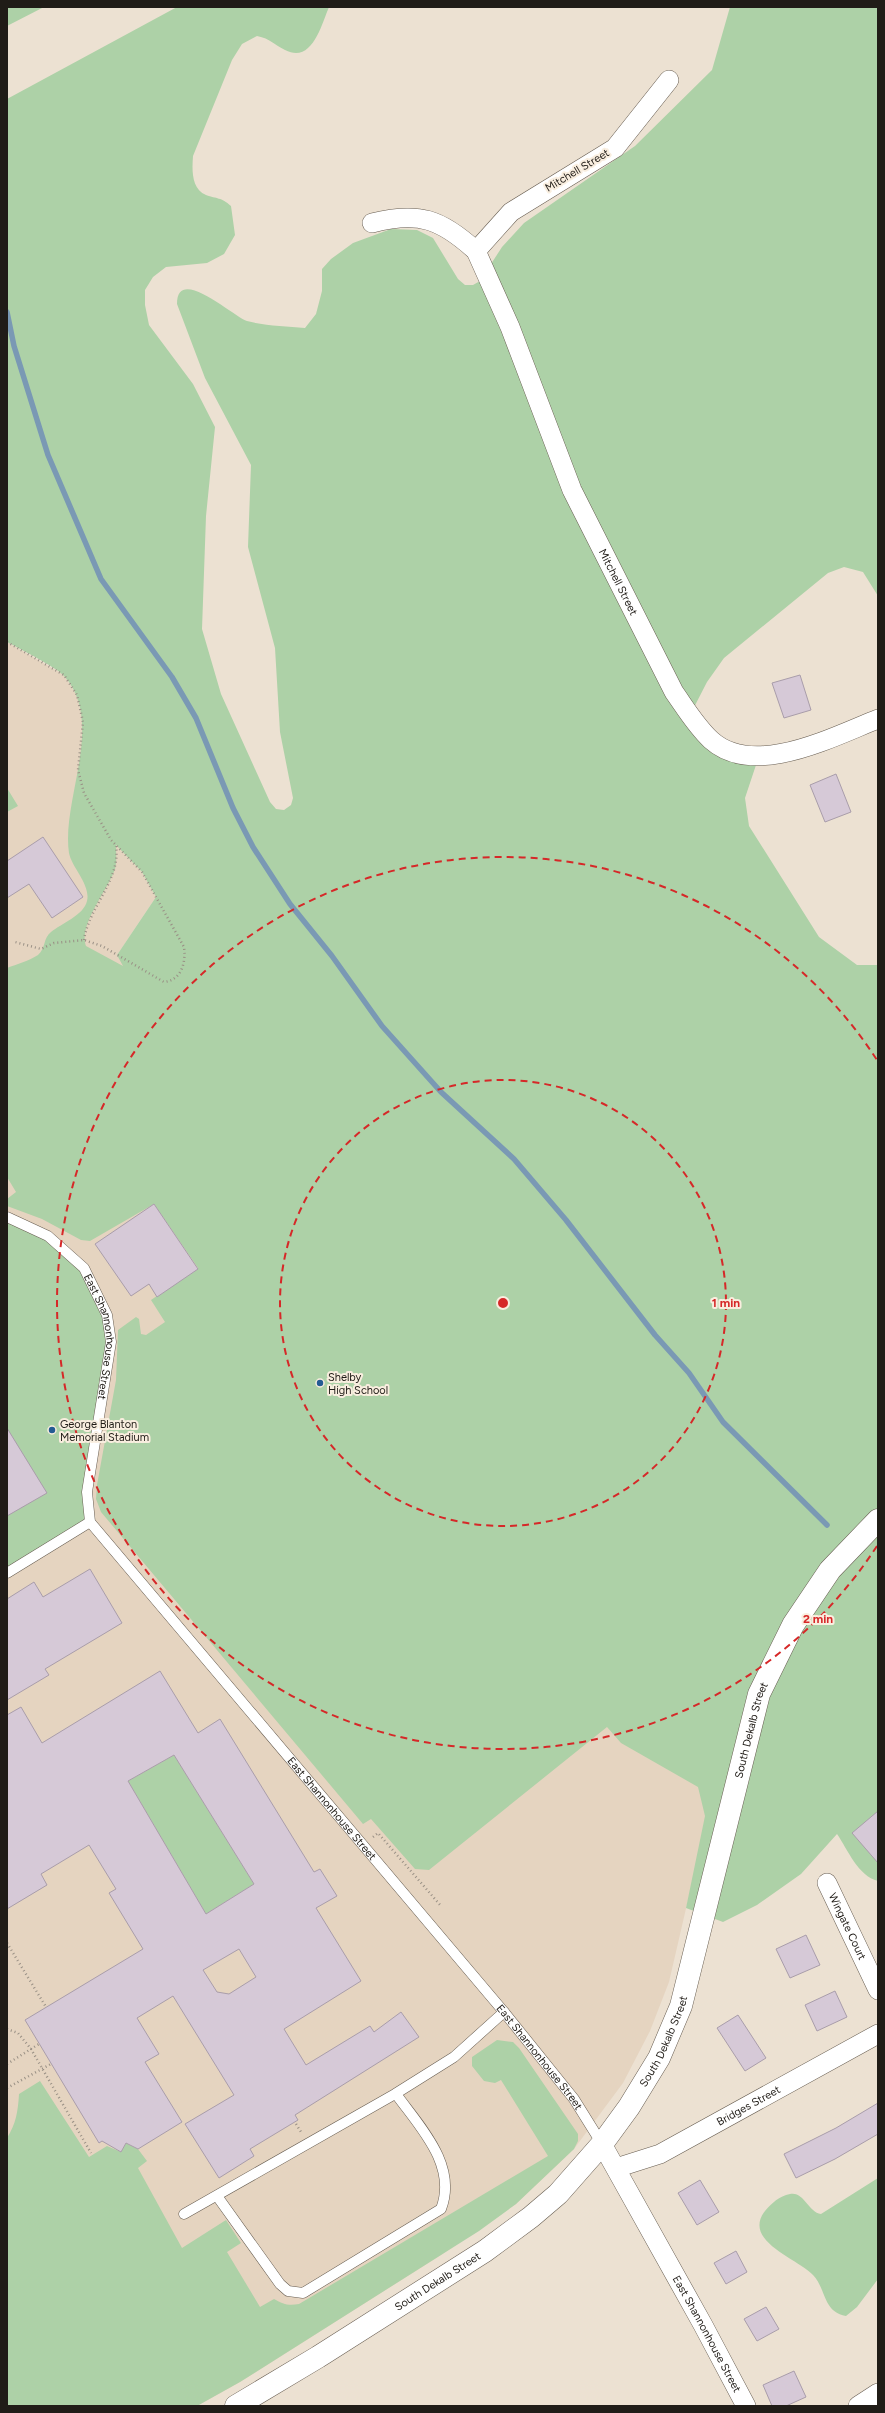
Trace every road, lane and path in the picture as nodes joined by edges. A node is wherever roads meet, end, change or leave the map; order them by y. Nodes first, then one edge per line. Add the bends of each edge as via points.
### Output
1 (670, 80) dead end
2 (372, 223) dead end
3 (476, 251) junction
4 (7, 642) edge
5 (878, 719) edge
6 (116, 845) junction
7 (84, 940) junction
8 (15, 942) dead end
9 (7, 1217) edge
10 (878, 1520) edge
11 (90, 1522) junction
12 (7, 1574) edge
13 (827, 1883) dead end
14 (7, 1943) edge
15 (878, 1990) edge
16 (46, 2007) dead end
17 (504, 2012) junction
18 (7, 2029) edge
19 (878, 2034) edge
20 (39, 2044) dead end
21 (31, 2049) junction
22 (7, 2064) edge
23 (51, 2064) dead end
24 (42, 2068) junction
25 (7, 2088) edge
26 (396, 2094) junction
27 (602, 2144) junction
28 (91, 2153) dead end
29 (616, 2168) junction
30 (217, 2196) junction
31 (184, 2214) dead end
32 (878, 2393) edge
33 (236, 2406) edge
34 (746, 2406) edge
35 (858, 2406) edge

1 - 3 street, Mitchell Street via 615,148 511,212
2 - 3 street, Mitchell Street via 412,217 436,222 458,234
3 - 5 street, Mitchell Street via 510,327 572,490 674,692 692,719 712,741 738,754 759,756 787,754
4 - 6 path via 64,676 77,695 83,722 78,770 84,793
6 - 7 path via 118,858 114,871 89,922
6 - 7 path via 142,872 184,946 186,960 178,976 172,981 164,982 102,946
7 - 8 path via 54,944 41,949
9 - 11 lane, East Shannonhouse Street via 48,1236 84,1268 107,1315 111,1342 87,1492
10 - 27 main road, South Dekalb Street via 830,1570 793,1625 759,1694 682,2006 659,2058 629,2107
11 - 12 lane
11 - 17 lane, East Shannonhouse Street
13 - 15 street, Wingate Court
14 - 16 path
17 - 26 lane via 454,2057
17 - 27 lane, East Shannonhouse Street via 574,2098
18 - 21 path via 18,2033
19 - 29 street, Bridges Street via 660,2154
20 - 21 path
21 - 22 path
21 - 24 path
23 - 24 path
24 - 25 path
24 - 28 path
26 - 30 lane
26 - 30 lane via 438,2153 446,2183 441,2209 303,2293 288,2291 280,2284
27 - 29 street, East Shannonhouse Street
27 - 33 main road, South Dekalb Street via 558,2194 503,2239
29 - 34 street, East Shannonhouse Street
30 - 31 lane
32 - 35 street

